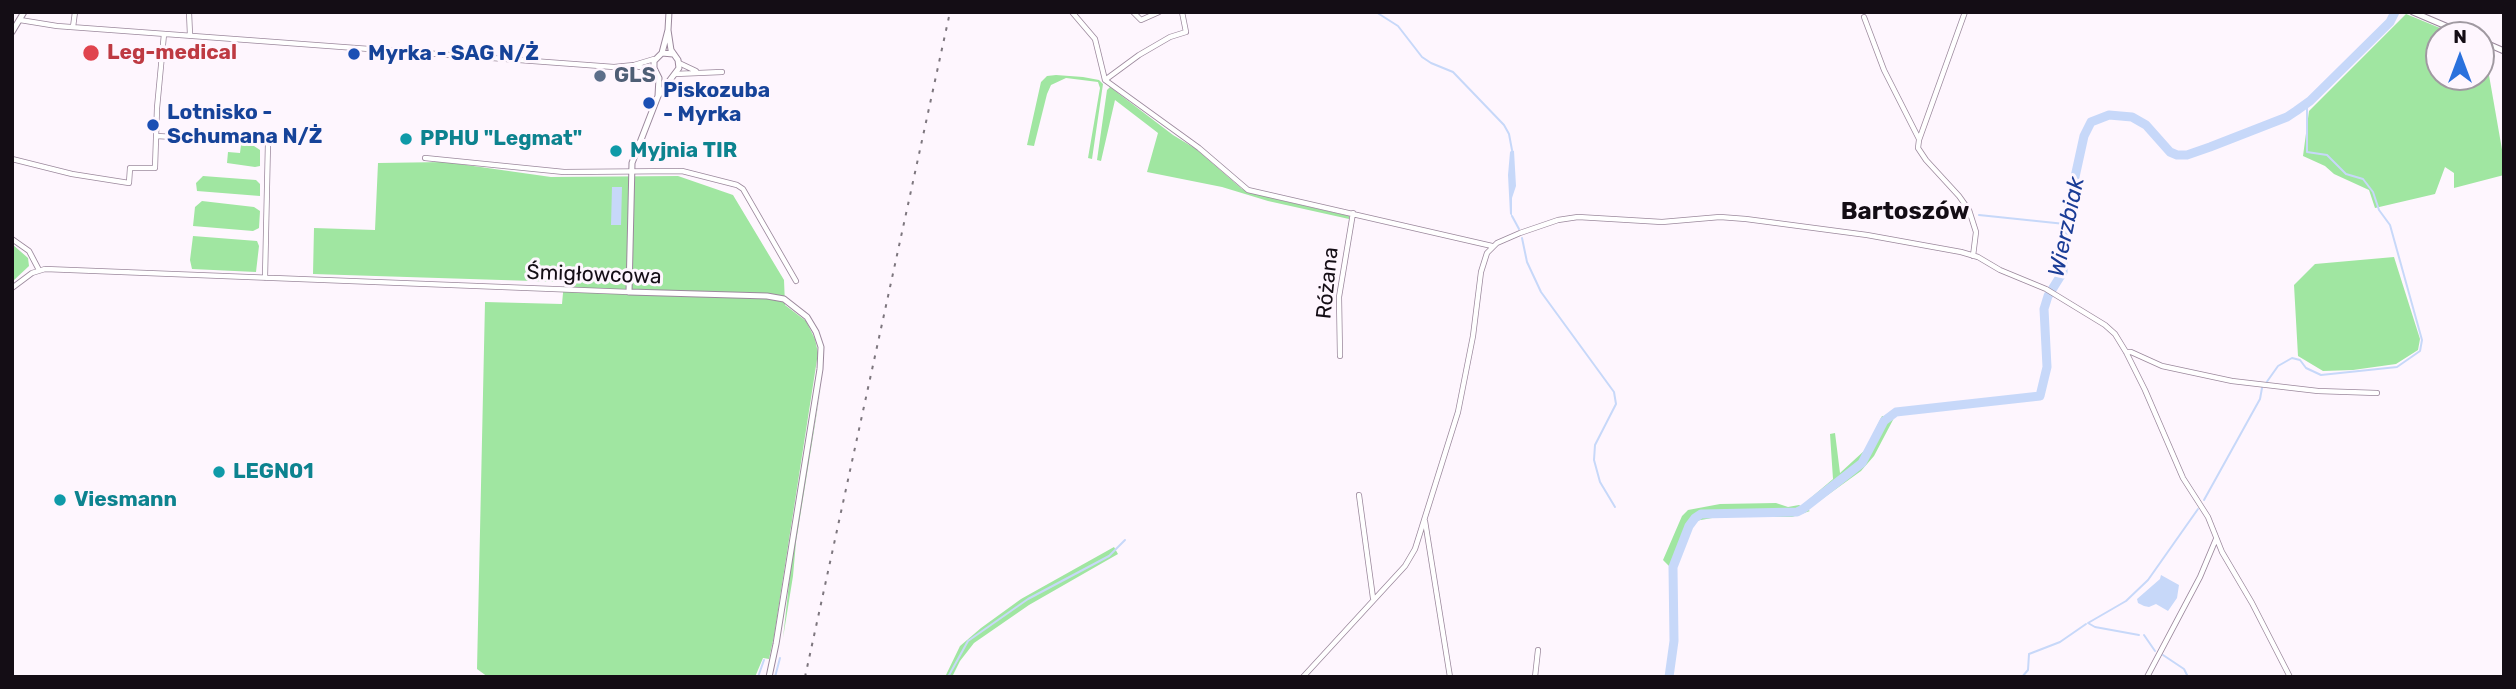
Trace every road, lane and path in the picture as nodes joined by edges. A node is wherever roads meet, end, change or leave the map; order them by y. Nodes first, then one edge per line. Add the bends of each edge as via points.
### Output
1 (24, 12) edge
2 (75, 12) edge
3 (189, 12) edge
4 (669, 12) edge
5 (1072, 12) edge
6 (1133, 12) edge
7 (1159, 12) edge
8 (1182, 12) edge
9 (1965, 12) edge
10 (2413, 12) edge
11 (1864, 17) dead end
12 (20, 20) junction
13 (2434, 21) edge
14 (74, 27) junction
15 (668, 30) junction
16 (12, 32) edge
17 (164, 34) junction
18 (190, 36) junction
19 (662, 53) junction
20 (673, 54) junction
21 (655, 59) junction
22 (679, 63) junction
23 (634, 65) junction
24 (657, 72) junction
25 (697, 72) junction
26 (722, 72) dead end
27 (673, 75) junction
28 (1105, 80) junction
29 (658, 96) junction
30 (156, 136) junction
31 (1919, 140) junction
32 (425, 158) dead end
33 (12, 159) edge
34 (632, 171) junction
35 (1353, 214) junction
36 (12, 239) edge
37 (1492, 246) junction
38 (1973, 256) junction
39 (39, 270) junction
40 (265, 278) junction
41 (796, 281) dead end
42 (12, 288) edge
43 (629, 292) junction
44 (2126, 352) junction
45 (1340, 356) dead end
46 (2377, 393) dead end
47 (1359, 495) dead end
48 (1424, 521) junction
49 (2216, 538) junction
50 (1373, 600) junction
51 (1538, 650) dead end
52 (769, 677) edge
53 (1303, 677) edge
54 (1450, 677) edge
55 (1535, 677) edge
56 (2147, 677) edge
57 (2290, 677) edge

1 - 12 street
2 - 14 street
3 - 18 street
4 - 15 street
5 - 28 street via 1095,39
6 - 7 street via 1141,20
8 - 28 street via 1186,32 1139,55
9 - 31 street
10 - 13 street
11 - 31 street
12 - 14 street
12 - 16 street
14 - 17 street
15 - 19 street
15 - 20 street
17 - 18 street
17 - 30 street
18 - 23 street
19 - 20 street
19 - 21 street
20 - 22 street
21 - 23 street
21 - 24 street
22 - 25 street
22 - 27 street
23 - 24 street
24 - 27 street via 664,77
24 - 29 street
25 - 26 street
25 - 27 street
27 - 29 street
28 - 35 street via 1248,190
29 - 34 street
30 - 33 street via 155,169 130,168 129,183
30 - 40 street via 268,142
31 - 38 street via 1923,158 1969,210 1976,233
32 - 34 street via 564,172
34 - 41 street via 682,171 741,187
34 - 43 street
35 - 37 street
35 - 45 street, Różana via 1339,297
36 - 39 street via 29,251
37 - 38 street via 1567,218 1662,222 1720,217 1867,235
37 - 48 street via 1481,272 1458,412
38 - 44 street via 2046,289 2105,324
39 - 40 street, Śmigłowcowa
39 - 42 street
40 - 43 street, Śmigłowcowa
43 - 52 street, Śmigłowcowa via 784,299 807,317 816,332 820,369
44 - 46 street via 2182,371 2232,381
44 - 49 street via 2183,478
47 - 50 street
48 - 50 street via 1410,560
48 - 54 street
49 - 56 street
49 - 57 street
50 - 53 street
51 - 55 street

